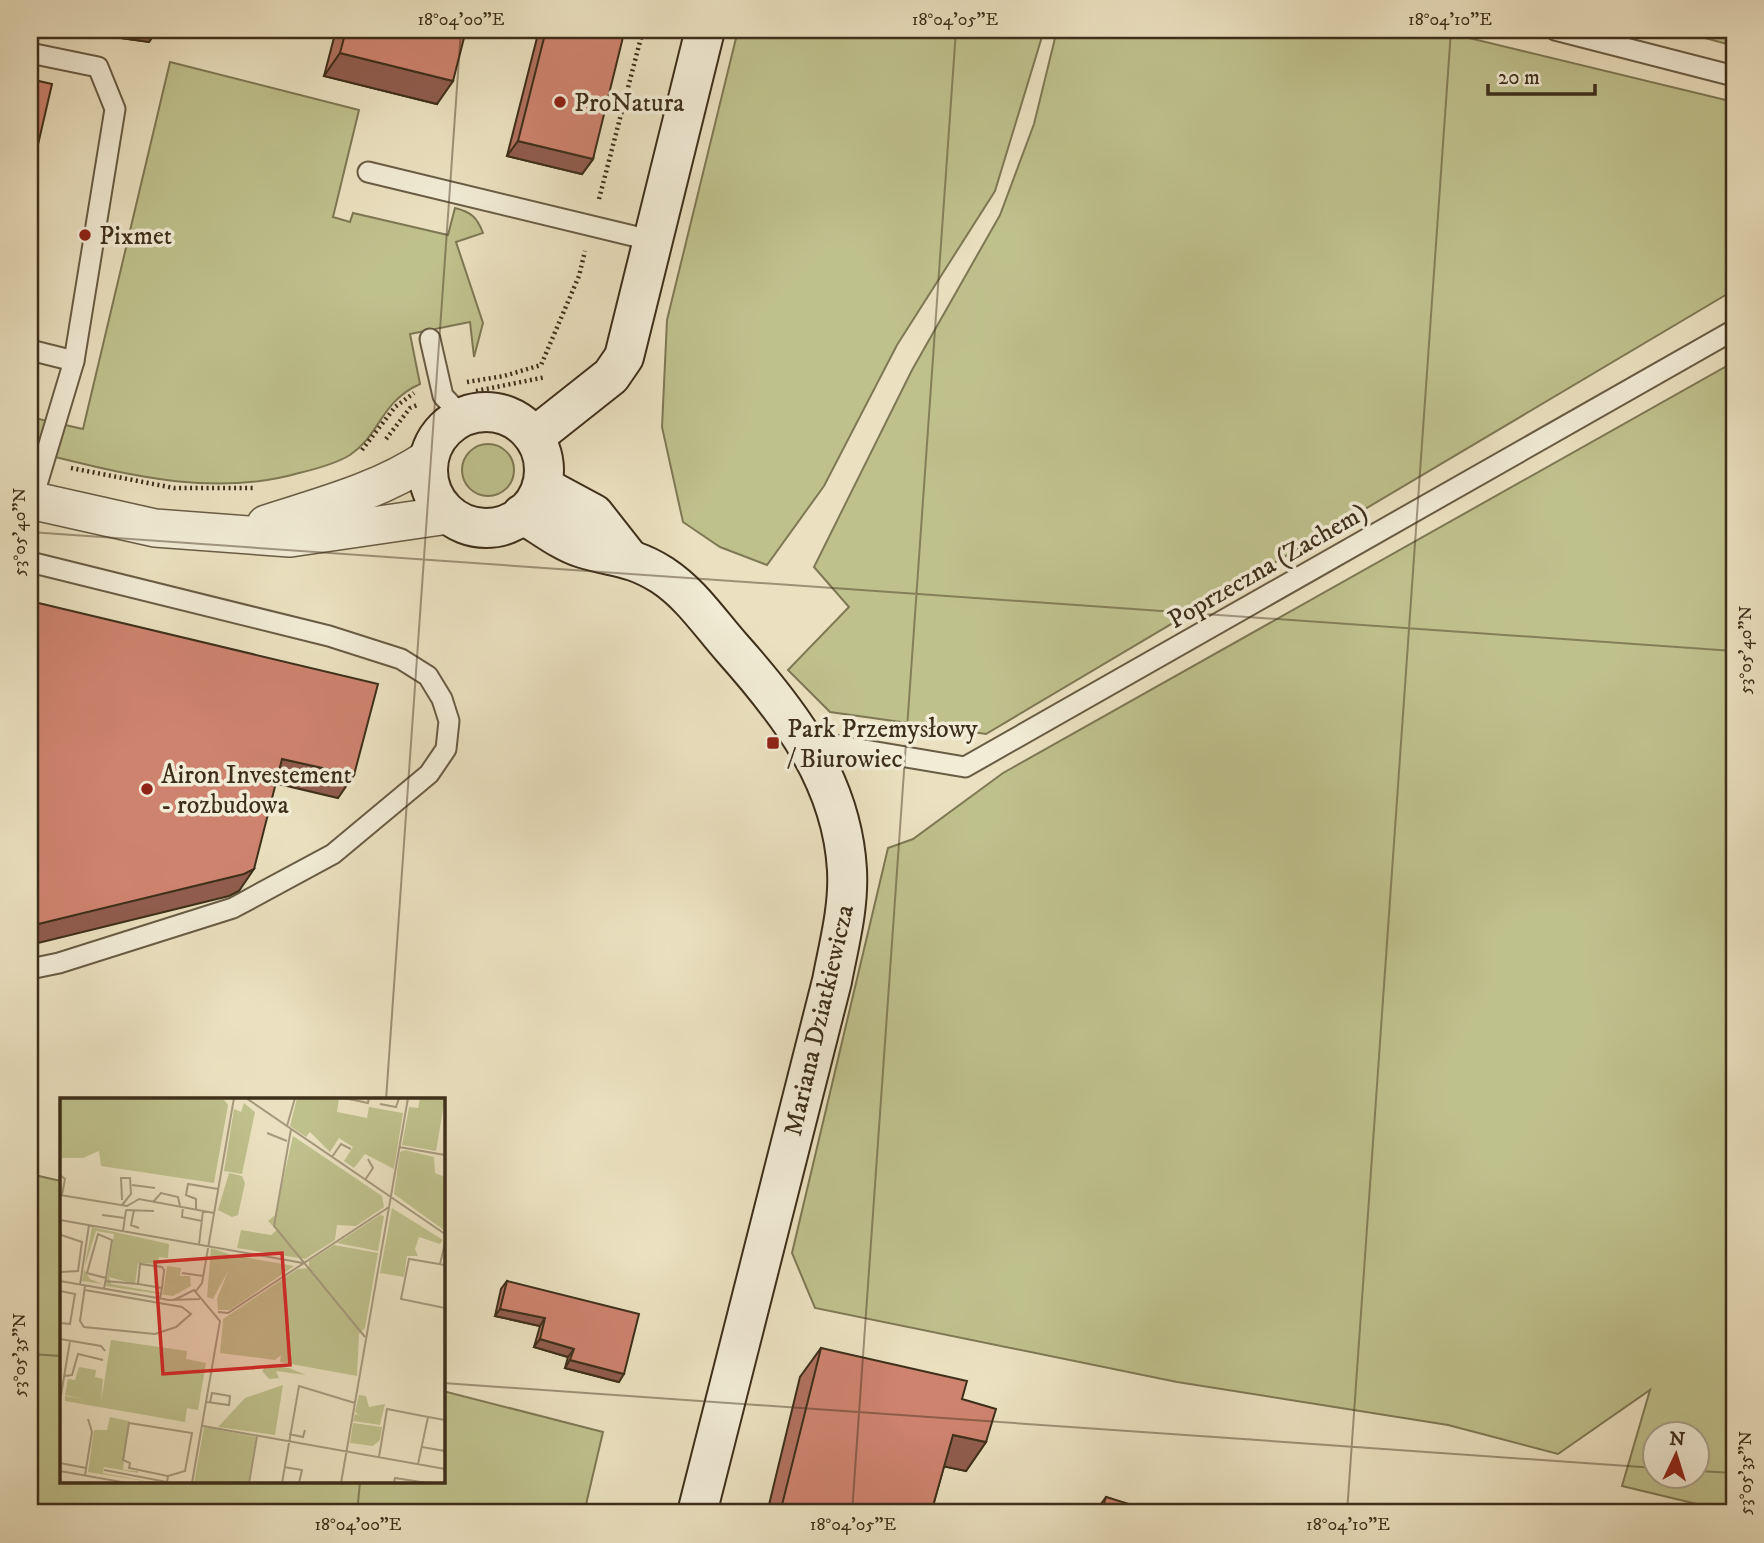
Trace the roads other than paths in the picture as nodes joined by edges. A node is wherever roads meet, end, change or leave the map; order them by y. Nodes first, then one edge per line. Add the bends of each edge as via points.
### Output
1 (705, 30) edge
2 (1555, 30) edge
3 (30, 53) edge
4 (1734, 76) edge
5 (368, 172) dead end
6 (653, 241) junction
7 (1734, 330) edge
8 (430, 339) dead end
9 (30, 350) edge
10 (74, 360) junction
11 (453, 407) junction
12 (534, 437) junction
13 (429, 458) junction
14 (532, 500) junction
15 (31, 501) edge
16 (448, 515) junction
17 (235, 533) junction
18 (30, 562) edge
19 (806, 740) junction
20 (30, 969) edge
21 (697, 1513) edge

1 - 6 street
2 - 4 lane
3 - 10 lane via 98,67 115,109
5 - 6 lane
6 - 12 street via 624,357 611,376
7 - 19 lane, Poprzeczna (Zachem) via 965,767
8 - 11 lane
9 - 10 lane
10 - 15 lane
11 - 12 street via 503,415
11 - 13 street
12 - 14 street via 544,460
13 - 16 street via 433,495
13 - 17 street via 402,476 337,502
14 - 16 street via 509,524 484,528
14 - 19 street, Mariana Dziatkiewicza via 594,514 626,556 687,593
15 - 17 street via 155,528
16 - 17 street via 290,538
18 - 20 lane via 329,636 401,659 428,676 449,721 446,749 429,774 333,854 233,908
19 - 21 street, Mariana Dziatkiewicza via 832,803 842,842 847,869 845,917

